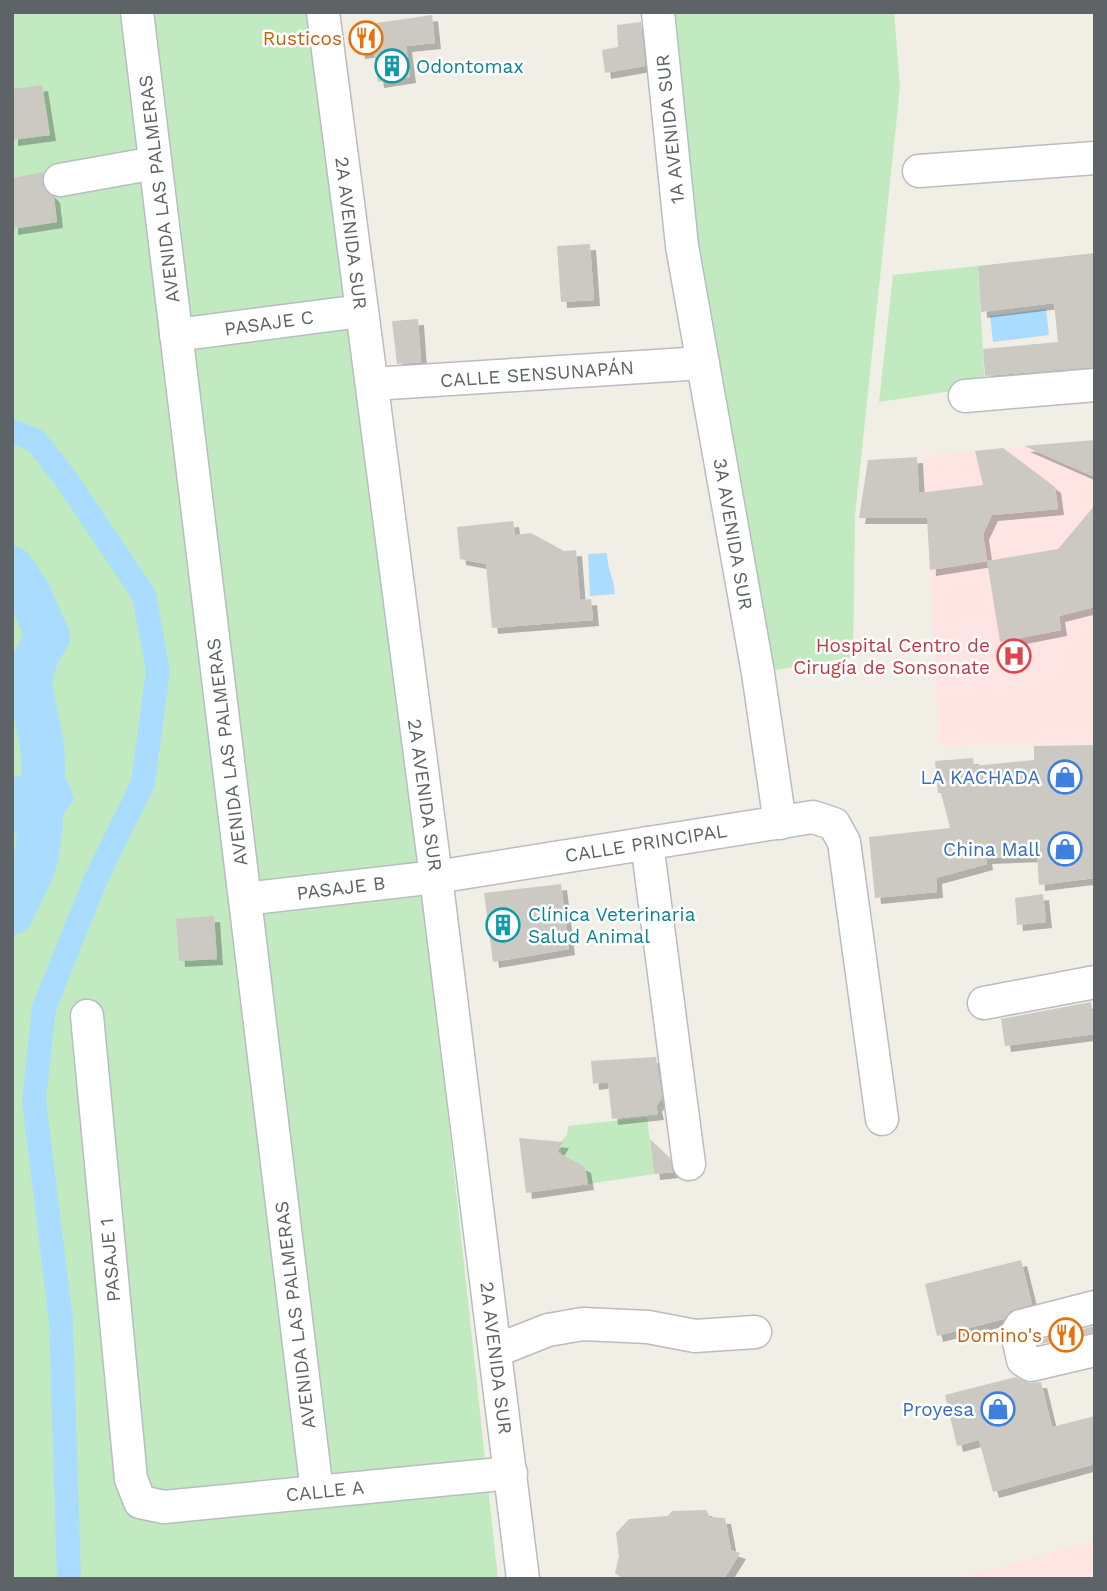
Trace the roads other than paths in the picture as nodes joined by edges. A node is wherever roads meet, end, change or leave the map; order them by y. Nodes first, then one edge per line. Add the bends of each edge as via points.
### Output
1 (137, 12) edge
2 (323, 12) edge
3 (658, 12) edge
4 (1095, 158) edge
5 (155, 163) junction
6 (919, 171) dead end
7 (60, 180) dead end
8 (682, 246) joint
9 (361, 311) junction
10 (176, 335) junction
11 (703, 363) junction
12 (372, 384) junction
13 (1095, 385) edge
14 (965, 396) dead end
15 (780, 823) junction
16 (647, 843) junction
17 (436, 877) junction
18 (245, 899) junction
19 (1095, 982) edge
20 (984, 1003) dead end
21 (87, 1016) dead end
22 (882, 1119) dead end
23 (689, 1164) dead end
24 (1095, 1307) edge
25 (755, 1332) dead end
26 (1095, 1350) edge
27 (495, 1351) junction
28 (511, 1473) junction
29 (317, 1492) junction
30 (139, 1502) joint
31 (523, 1579) edge

1 - 5 street, AVENIDA LAS PALMERAS
2 - 9 street, 2A AVENIDA SUR
3 - 8 street, 1A AVENIDA SUR
4 - 6 street
5 - 7 street
5 - 10 street, AVENIDA LAS PALMERAS
8 - 11 street, 3A AVENIDA SUR
9 - 10 street, PASAJE C
9 - 12 street, 2A AVENIDA SUR
10 - 18 street, AVENIDA LAS PALMERAS
11 - 12 street, CALLE SENSUNAPÁN
11 - 15 street, 3A AVENIDA SUR
12 - 17 street, 2A AVENIDA SUR
13 - 14 street
15 - 16 street, CALLE PRINCIPAL
15 - 22 street, CALLE PRINCIPAL via 813,817 834,824 844,842
16 - 17 street, CALLE PRINCIPAL
16 - 23 street
17 - 18 street, PASAJE B
17 - 27 street, 2A AVENIDA SUR
18 - 29 street, AVENIDA LAS PALMERAS
19 - 20 street
21 - 30 street, PASAJE 1 via 131,1479
24 - 26 street via 1021,1326 1017,1333 1023,1360 1031,1365
25 - 27 street via 695,1336 648,1327 583,1324 548,1329
27 - 28 street, 2A AVENIDA SUR
28 - 29 street, CALLE A
28 - 31 street, 2A AVENIDA SUR
29 - 30 street, CALLE A via 164,1507

